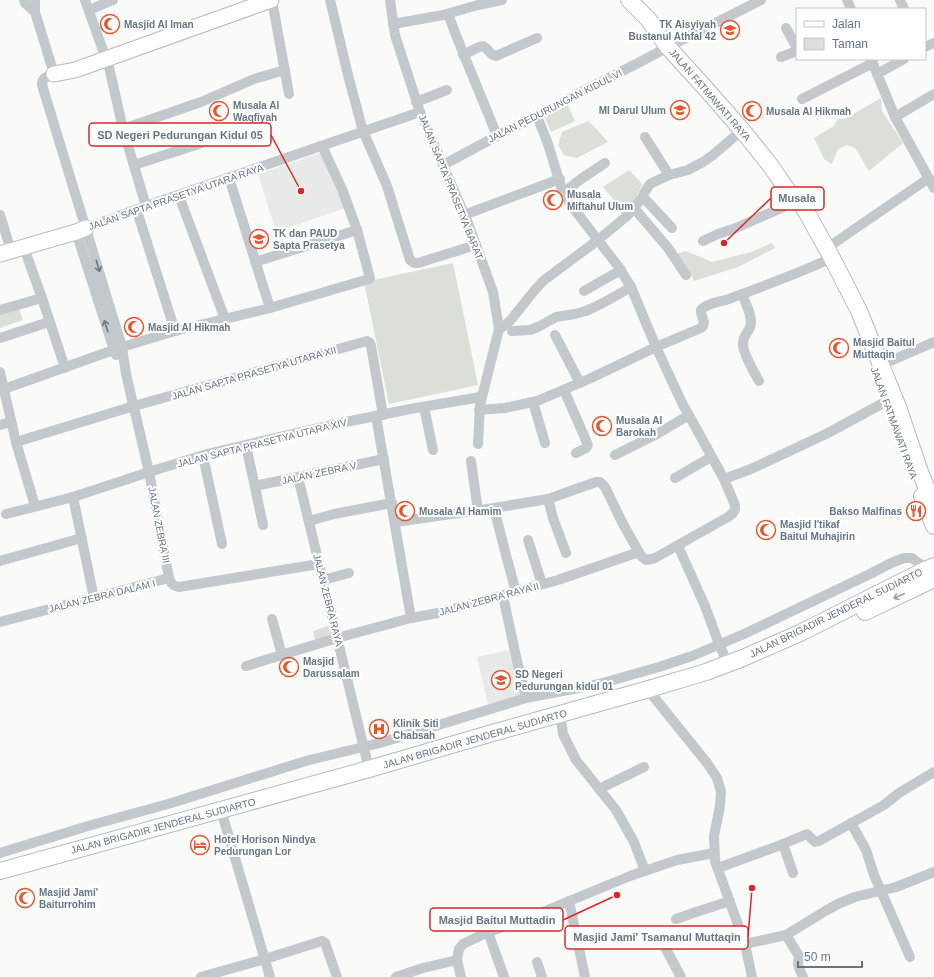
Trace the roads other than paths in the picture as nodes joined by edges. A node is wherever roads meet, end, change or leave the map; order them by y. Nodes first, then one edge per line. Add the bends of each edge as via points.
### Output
1 (24, 0) edge
2 (35, 0) edge
3 (113, 0) edge
4 (272, 0) edge
5 (330, 0) edge
6 (390, 0) edge
7 (502, 0) edge
8 (629, 0) edge
9 (761, 0) edge
10 (87, 5) edge
11 (35, 12) junction
12 (448, 14) junction
13 (393, 24) junction
14 (786, 28) dead end
15 (537, 38) dead end
16 (668, 47) junction
17 (796, 47) edge
18 (796, 50) edge
19 (463, 55) junction
20 (106, 58) junction
21 (781, 58) dead end
22 (902, 60) edge
23 (872, 61) edge
24 (285, 70) junction
25 (54, 74) junction
26 (877, 74) junction
27 (447, 90) dead end
28 (289, 94) dead end
29 (934, 94) edge
30 (802, 99) dead end
31 (418, 107) junction
32 (537, 116) junction
33 (895, 117) junction
34 (123, 129) junction
35 (742, 130) junction
36 (363, 131) junction
37 (497, 136) junction
38 (645, 137) dead end
39 (214, 139) dead end
40 (322, 146) junction
41 (605, 163) dead end
42 (134, 165) junction
43 (443, 165) junction
44 (669, 175) junction
45 (229, 178) junction
46 (929, 178) junction
47 (560, 179) junction
48 (934, 188) edge
49 (564, 192) junction
50 (179, 196) junction
51 (643, 197) junction
52 (793, 198) junction
53 (146, 206) junction
54 (634, 208) junction
55 (137, 211) junction
56 (0, 215) edge
57 (464, 215) junction
58 (672, 228) dead end
59 (81, 230) junction
60 (357, 230) junction
61 (598, 240) junction
62 (702, 241) dead end
63 (476, 245) junction
64 (12, 251) edge
65 (826, 255) junction
66 (255, 262) junction
67 (621, 270) junction
68 (686, 274) dead end
69 (631, 287) junction
70 (584, 291) dead end
71 (742, 294) junction
72 (42, 298) junction
73 (270, 308) junction
74 (0, 310) edge
75 (225, 319) junction
76 (49, 322) junction
77 (499, 329) junction
78 (175, 331) junction
79 (512, 331) dead end
80 (555, 336) dead end
81 (0, 338) edge
82 (934, 342) edge
83 (656, 347) junction
84 (118, 349) junction
85 (881, 365) junction
86 (65, 368) junction
87 (0, 373) edge
88 (759, 381) dead end
89 (580, 383) junction
90 (4, 389) junction
91 (564, 390) junction
92 (481, 397) junction
93 (887, 401) junction
94 (533, 402) junction
95 (134, 406) junction
96 (424, 407) junction
97 (479, 410) junction
98 (379, 415) junction
99 (689, 415) junction
100 (11, 422) junction
101 (0, 425) edge
102 (16, 442) junction
103 (545, 443) dead end
104 (478, 444) dead end
105 (246, 445) junction
106 (433, 450) dead end
107 (576, 453) dead end
108 (615, 455) dead end
109 (203, 456) junction
110 (711, 456) junction
111 (384, 459) junction
112 (471, 461) dead end
113 (149, 472) junction
114 (298, 477) junction
115 (675, 478) dead end
116 (724, 479) junction
117 (255, 486) junction
118 (73, 497) junction
119 (548, 499) junction
120 (392, 503) junction
121 (35, 506) junction
122 (934, 506) edge
123 (494, 508) junction
124 (478, 510) junction
125 (6, 514) dead end
126 (309, 521) junction
127 (395, 522) junction
128 (263, 525) dead end
129 (934, 526) edge
130 (82, 538) junction
131 (528, 540) dead end
132 (222, 544) dead end
133 (678, 546) junction
134 (639, 552) junction
135 (566, 553) dead end
136 (0, 561) edge
137 (319, 564) junction
138 (932, 571) edge
139 (349, 573) dead end
140 (169, 578) junction
141 (323, 580) junction
142 (542, 584) junction
143 (516, 592) junction
144 (503, 596) junction
145 (94, 598) junction
146 (412, 618) junction
147 (272, 619) dead end
148 (0, 622) edge
149 (337, 638) junction
150 (719, 644) junction
151 (282, 655) junction
152 (728, 664) junction
153 (246, 666) dead end
154 (653, 696) junction
155 (526, 698) junction
156 (561, 720) junction
157 (490, 737) junction
158 (363, 747) junction
159 (644, 766) dead end
160 (369, 769) junction
161 (934, 772) edge
162 (599, 789) junction
163 (223, 817) junction
164 (851, 823) junction
165 (783, 844) junction
166 (0, 853) edge
167 (714, 853) junction
168 (718, 868) junction
169 (0, 871) edge
170 (645, 871) junction
171 (934, 872) edge
172 (793, 873) dead end
173 (0, 880) edge
174 (881, 891) junction
175 (569, 901) junction
176 (730, 901) junction
177 (676, 919) dead end
178 (488, 932) junction
179 (786, 935) junction
180 (661, 940) dead end
181 (745, 944) junction
182 (910, 957) dead end
183 (265, 959) junction
184 (457, 960) junction
185 (538, 962) dead end
186 (213, 975) edge
187 (335, 976) edge
188 (201, 977) edge
189 (270, 977) edge
190 (396, 977) edge
191 (461, 977) edge
192 (504, 977) edge
193 (542, 977) edge
194 (585, 977) edge
195 (681, 977) edge
196 (752, 977) edge
197 (803, 977) edge

1 - 11 street
2 - 11 street
3 - 10 street
4 - 20 street
4 - 24 street
5 - 36 street
6 - 13 street, JALAN SAPTA PRASETYA BARAT
7 - 12 street
8 - 16 main road, JALAN FATMAWATI RAYA via 648,19
9 - 16 street, JALAN PEDURUNGAN KIDUL VI
10 - 20 street
11 - 25 street
12 - 13 street
12 - 19 street
13 - 31 street, JALAN SAPTA PRASETYA BARAT
14 - 17 street
15 - 19 street via 496,56 490,54 483,46
16 - 32 street, JALAN PEDURUNGAN KIDUL VI
16 - 35 main road, JALAN FATMAWATI RAYA
18 - 21 street
19 - 37 street
20 - 25 street via 75,70
20 - 34 street
22 - 26 street
23 - 26 street
23 - 30 street
24 - 28 street
24 - 34 street via 254,79 201,102
25 - 59 street, JALAN ZEBRA III via 44,79 42,85
26 - 33 street
27 - 31 street, JALAN SAPTA PRASETYA UTARA RAYA
29 - 33 street
31 - 36 street, JALAN SAPTA PRASETYA UTARA RAYA
31 - 43 street, JALAN SAPTA PRASETYA BARAT
32 - 37 street, JALAN PEDURUNGAN KIDUL VI
32 - 47 street
33 - 46 street
34 - 42 street
35 - 44 street via 713,156 688,170
35 - 52 main road, JALAN FATMAWATI RAYA
36 - 40 street, JALAN SAPTA PRASETYA UTARA RAYA
36 - 63 street via 387,186 410,260 418,263
37 - 43 street, JALAN PEDURUNGAN KIDUL VI
38 - 44 street
39 - 42 street
40 - 45 street, JALAN SAPTA PRASETYA UTARA RAYA
40 - 60 street
41 - 49 street
42 - 53 street
43 - 57 street, JALAN SAPTA PRASETYA BARAT
44 - 51 street via 650,184
45 - 50 street, JALAN SAPTA PRASETYA UTARA RAYA
45 - 66 street
46 - 48 street
46 - 65 street
47 - 49 street
47 - 57 street
49 - 61 street
50 - 53 street, JALAN SAPTA PRASETYA UTARA RAYA
50 - 75 street
51 - 54 street
51 - 58 street
52 - 62 street via 736,228
52 - 65 main road, JALAN FATMAWATI RAYA
53 - 55 street, JALAN SAPTA PRASETYA UTARA RAYA
54 - 61 street
54 - 68 street
55 - 59 street, JALAN SAPTA PRASETYA UTARA RAYA
55 - 78 street
56 - 64 street
57 - 63 street, JALAN SAPTA PRASETYA BARAT
59 - 64 street, JALAN SAPTA PRASETYA UTARA RAYA
59 - 84 street, JALAN ZEBRA III
60 - 66 street
60 - 73 street via 370,278 368,280
61 - 67 street
61 - 77 street via 543,281 510,321
63 - 77 street, JALAN SAPTA PRASETYA BARAT via 493,292
64 - 72 street
65 - 71 street via 802,271
65 - 85 main road, JALAN FATMAWATI RAYA via 859,311
65 - 93 main road, JALAN FATMAWATI RAYA
66 - 73 street
67 - 69 street
67 - 70 street
69 - 79 street via 586,311 556,317 530,330
69 - 83 street
71 - 83 street via 702,308 703,326
71 - 88 street via 752,320 750,329 745,334 744,350
72 - 74 street
72 - 76 street
73 - 75 street
75 - 78 street
76 - 81 street
76 - 86 street
77 - 92 street, JALAN SAPTA PRASETYA BARAT
78 - 84 street
80 - 89 street
82 - 85 street
83 - 89 street
83 - 99 street
84 - 86 street
84 - 95 street, JALAN ZEBRA III
85 - 122 main road, JALAN FATMAWATI RAYA
86 - 90 street
87 - 90 street
89 - 91 street
90 - 100 street
91 - 94 street
91 - 107 street via 588,445
92 - 96 street, JALAN SAPTA PRASETYA UTARA XIV
92 - 97 street, JALAN SAPTA PRASETYA BARAT
93 - 116 street via 826,434
93 - 129 main road, JALAN FATMAWATI RAYA
94 - 97 street
94 - 103 street
95 - 98 street, JALAN SAPTA PRASETYA UTARA XII via 365,341 371,346
95 - 102 street
95 - 113 street, JALAN ZEBRA III
96 - 98 street, JALAN SAPTA PRASETYA UTARA XIV
96 - 106 street
97 - 104 street, JALAN SAPTA PRASETYA BARAT
98 - 105 street, JALAN SAPTA PRASETYA UTARA XIV
98 - 111 street
99 - 108 street
99 - 110 street
100 - 101 street
100 - 102 street
102 - 121 street
105 - 109 street, JALAN SAPTA PRASETYA UTARA XIV
105 - 117 street
109 - 113 street, JALAN SAPTA PRASETYA UTARA XIV
109 - 132 street
110 - 115 street
110 - 116 street
111 - 114 street, JALAN ZEBRA V
111 - 120 street
112 - 124 street
113 - 118 street, JALAN SAPTA PRASETYA UTARA XIV
113 - 140 street, JALAN ZEBRA III
114 - 117 street, JALAN ZEBRA V
114 - 126 street, JALAN ZEBRA RAYA
116 - 133 street via 735,505 734,513
117 - 128 street
118 - 121 street, JALAN SAPTA PRASETYA UTARA XIV
118 - 130 street
119 - 123 street
119 - 134 street via 600,482
119 - 135 street
120 - 126 street
120 - 127 street
121 - 125 street, JALAN SAPTA PRASETYA UTARA XIV
123 - 124 street
123 - 143 street
124 - 127 street
126 - 137 street, JALAN ZEBRA RAYA
127 - 146 street
130 - 136 street
130 - 145 street
131 - 142 street
133 - 134 street via 650,560 643,558
133 - 150 street
134 - 142 street, JALAN ZEBRA RAYA II
137 - 140 street, JALAN ZEBRA DALAM I via 179,587 173,585
137 - 141 street, JALAN ZEBRA RAYA
138 - 150 street via 912,558 904,558
138 - 152 main road, JALAN BRIGADIR JENDERAL SUDIARTO
138 -> 154 main road, JALAN BRIGADIR JENDERAL SUDIARTO via 816,636 750,665
139 - 141 street
140 - 145 street, JALAN ZEBRA DALAM I
141 - 149 street, JALAN ZEBRA RAYA
142 - 143 street, JALAN ZEBRA RAYA II
143 - 144 street, JALAN ZEBRA RAYA II
144 - 146 street, JALAN ZEBRA RAYA II
144 - 155 street
145 - 148 street, JALAN ZEBRA DALAM I
146 - 149 street, JALAN ZEBRA RAYA II
147 - 151 street
149 - 151 street, JALAN ZEBRA RAYA II
149 - 158 street, JALAN ZEBRA RAYA
150 - 152 street
150 - 155 street via 692,656 599,684
151 - 153 street, JALAN ZEBRA RAYA II
152 - 157 main road, JALAN BRIGADIR JENDERAL SUDIARTO
154 - 156 main road, JALAN BRIGADIR JENDERAL SUDIARTO
154 - 167 street via 717,778 721,791
155 - 158 street
156 - 157 main road, JALAN BRIGADIR JENDERAL SUDIARTO
156 - 162 street via 563,734 576,760
157 - 160 main road, JALAN BRIGADIR JENDERAL SUDIARTO
157 - 163 main road, JALAN BRIGADIR JENDERAL SUDIARTO
158 - 160 street, JALAN ZEBRA RAYA
158 - 166 street via 309,760
159 - 162 street
160 - 169 main road, JALAN BRIGADIR JENDERAL SUDIARTO
161 - 164 street
162 - 170 street via 616,810 634,842
163 - 173 main road, JALAN BRIGADIR JENDERAL SUDIARTO
163 - 183 street
164 - 165 street via 819,841 815,842 807,834
164 - 174 street via 866,850
165 - 168 street
165 - 172 street
167 - 168 street
167 - 170 street via 676,860
168 - 176 street
170 - 175 street
171 - 174 street
174 - 179 street via 855,897 827,910
174 - 182 street
175 - 178 street
175 - 194 street
176 - 177 street
176 - 181 street
178 - 184 street via 463,944
178 - 192 street
179 - 181 street
179 - 197 street via 799,956 798,964
180 - 195 street
181 - 196 street
183 - 186 street
183 - 187 street via 322,940 325,942
183 - 189 street
184 - 190 street
184 - 191 street
185 - 193 street
186 - 188 street

